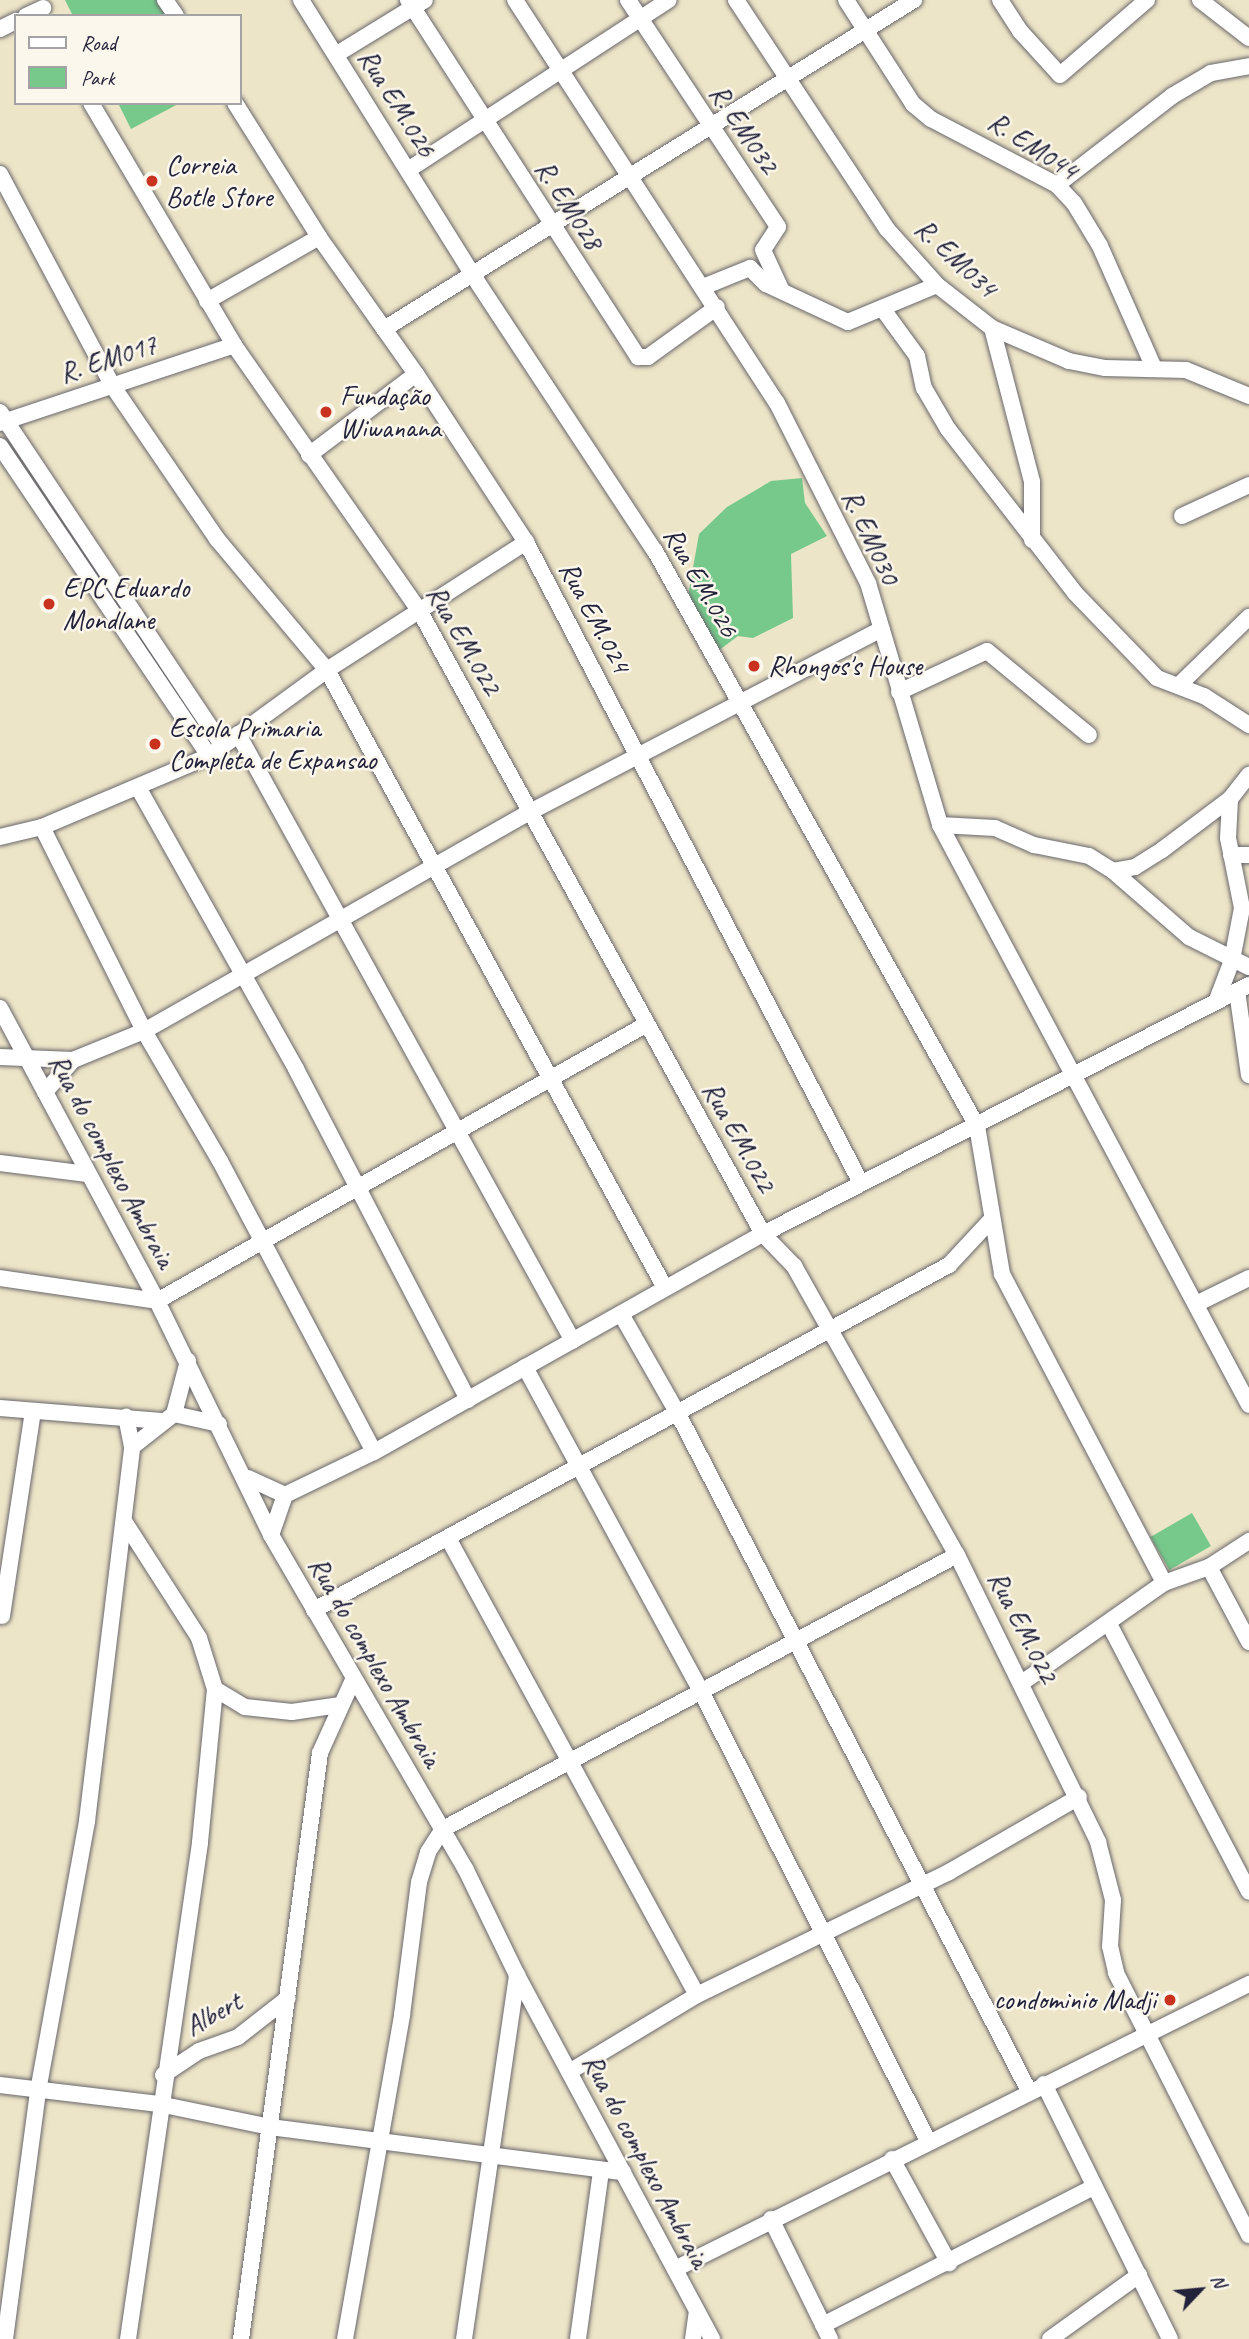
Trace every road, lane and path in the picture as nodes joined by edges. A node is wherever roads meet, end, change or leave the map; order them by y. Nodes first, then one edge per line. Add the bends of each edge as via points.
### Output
1 (301, 0) edge
2 (515, 0) edge
3 (628, 0) edge
4 (669, 0) edge
5 (736, 0) edge
6 (846, 0) edge
7 (914, 0) edge
8 (1000, 0) edge
9 (1147, 0) edge
10 (1200, 0) edge
11 (415, 3) edge
12 (639, 18) junction
13 (867, 29) junction
14 (1249, 38) edge
15 (337, 54) junction
16 (1249, 66) edge
17 (559, 68) junction
18 (787, 75) junction
19 (92, 105) edge
20 (236, 105) edge
21 (482, 118) junction
22 (709, 125) junction
23 (408, 170) junction
24 (0, 174) edge
25 (631, 177) junction
26 (1058, 186) junction
27 (552, 229) junction
28 (319, 237) junction
29 (474, 277) junction
30 (937, 285) junction
31 (703, 287) junction
32 (781, 289) junction
33 (207, 301) junction
34 (717, 307) junction
35 (882, 308) junction
36 (992, 328) junction
37 (384, 329) junction
38 (234, 345) junction
39 (1154, 368) junction
40 (416, 374) junction
41 (112, 385) junction
42 (1248, 394) edge
43 (2, 419) edge
44 (0, 446) edge
45 (309, 455) junction
46 (1249, 485) edge
47 (1032, 512) junction
48 (1182, 516) dead end
49 (1016, 519) junction
50 (1032, 540) junction
51 (526, 542) junction
52 (419, 610) junction
53 (1245, 627) edge
54 (882, 629) junction
55 (327, 670) junction
56 (1179, 685) junction
57 (899, 692) junction
58 (741, 704) junction
59 (1249, 725) edge
60 (238, 734) junction
61 (1090, 735) dead end
62 (216, 751) junction
63 (639, 758) junction
64 (1249, 775) edge
65 (139, 789) junction
66 (1230, 799) junction
67 (532, 811) junction
68 (940, 825) junction
69 (42, 827) junction
70 (0, 836) edge
71 (1231, 855) junction
72 (1249, 855) edge
73 (434, 867) junction
74 (1113, 871) junction
75 (339, 922) junction
76 (1232, 960) junction
77 (1249, 967) edge
78 (242, 978) junction
79 (1243, 988) edge
80 (1218, 997) junction
81 (0, 1007) edge
82 (647, 1024) junction
83 (144, 1031) junction
84 (0, 1057) edge
85 (28, 1060) junction
86 (73, 1060) junction
87 (1069, 1074) junction
88 (1249, 1076) edge
89 (550, 1078) junction
90 (45, 1092) junction
91 (977, 1126) junction
92 (458, 1133) junction
93 (0, 1163) edge
94 (87, 1174) junction
95 (861, 1183) junction
96 (359, 1187) junction
97 (991, 1220) junction
98 (763, 1234) junction
99 (263, 1242) junction
100 (1249, 1278) edge
101 (0, 1279) edge
102 (665, 1288) junction
103 (158, 1301) junction
104 (1196, 1304) junction
105 (621, 1314) junction
106 (831, 1332) junction
107 (573, 1341) junction
108 (188, 1362) junction
109 (526, 1367) junction
110 (468, 1400) junction
111 (1249, 1405) edge
112 (0, 1408) edge
113 (33, 1410) junction
114 (677, 1412) junction
115 (167, 1417) junction
116 (126, 1418) junction
117 (219, 1424) junction
118 (132, 1447) junction
119 (374, 1451) junction
120 (578, 1466) junction
121 (248, 1478) junction
122 (285, 1495) junction
123 (124, 1521) junction
124 (271, 1535) junction
125 (448, 1538) junction
126 (1249, 1541) edge
127 (957, 1555) junction
128 (1209, 1567) junction
129 (1164, 1583) junction
130 (314, 1610) junction
131 (2, 1616) dead end
132 (1109, 1624) junction
133 (795, 1640) junction
134 (1249, 1642) edge
135 (354, 1680) junction
136 (1023, 1682) junction
137 (215, 1689) junction
138 (701, 1691) junction
139 (340, 1705) junction
140 (570, 1762) junction
141 (1079, 1797) junction
142 (443, 1829) junction
143 (923, 1884) junction
144 (1249, 1892) edge
145 (820, 1934) junction
146 (517, 1975) junction
147 (1249, 1983) edge
148 (697, 1995) junction
149 (288, 1998) junction
150 (1145, 2032) junction
151 (569, 2072) junction
152 (163, 2075) junction
153 (0, 2085) edge
154 (1037, 2087) junction
155 (38, 2091) junction
156 (159, 2104) junction
157 (271, 2127) junction
158 (380, 2139) junction
159 (929, 2143) junction
160 (491, 2157) junction
161 (892, 2159) junction
162 (601, 2171) junction
163 (622, 2172) junction
164 (1094, 2187) junction
165 (771, 2219) junction
166 (1249, 2235) edge
167 (949, 2263) junction
168 (675, 2269) junction
169 (1139, 2274) junction
170 (697, 2311) junction
171 (827, 2332) edge
172 (5, 2339) edge
173 (128, 2339) edge
174 (241, 2339) edge
175 (345, 2339) edge
176 (464, 2339) edge
177 (578, 2339) edge
178 (693, 2339) edge
179 (712, 2339) edge
180 (1051, 2339) edge
181 (1170, 2339) edge

1 - 15 street, Rua EM.026
2 - 17 street, R. EM030
3 - 12 street, R. EM032
4 - 12 street
5 - 18 street, R. EM034
6 - 13 street, R. EM044
7 - 13 street
8 - 9 street via 1020,31 1060,75
10 - 14 street
11 - 15 street
11 - 21 street, R. EM028
12 - 17 street
12 - 22 street, R. EM032
13 - 18 street
13 - 26 street, R. EM044 via 913,104 931,119
15 - 23 street, Rua EM.026
16 - 26 street via 1211,73 1172,96
17 - 21 street
17 - 25 street, R. EM030
18 - 22 street
18 - 30 street, R. EM034 via 866,200
19 - 33 street, Rua EM.022
20 - 28 street, Rua EM.024
21 - 23 street
21 - 27 street, R. EM028
22 - 25 street
22 - 32 street, R. EM032 via 778,227 763,250
23 - 29 street, Rua EM.026
24 - 41 street
25 - 27 street
25 - 31 street, R. EM030
26 - 39 street, R. EM044 via 1100,246
27 - 29 street
27 - 34 street, R. EM028 via 642,359
28 - 33 street
28 - 37 street, Rua EM.024
29 - 37 street
29 - 58 street, Rua EM.026 via 655,551
30 - 35 street
30 - 36 street, R. EM034
31 - 32 street via 750,268 766,284
31 - 34 street, R. EM030
32 - 35 street via 848,322
33 - 38 street, Rua EM.022
34 - 54 street, R. EM030 via 777,403 868,583
35 - 49 street via 917,356 924,388 948,429
36 - 39 street, R. EM034 via 1069,361 1105,368
36 - 47 street via 1032,482
37 - 40 street, Rua EM.024
38 - 41 street, R. EM017
38 - 45 street, Rua EM.022
39 - 42 street, R. EM034 via 1186,370
40 - 45 street
40 - 51 street, Rua EM.024
41 - 43 street, R. EM017
41 - 55 street via 217,539
43 - 62 street
44 - 62 street
45 - 52 street, Rua EM.022
46 - 48 street
47 - 49 street
47 - 50 street
49 - 50 street
50 - 56 street via 1135,659 1157,677
51 - 52 street
51 - 63 street, Rua EM.024
52 - 55 street
52 - 67 street, Rua EM.022
53 - 56 street
54 - 57 street, R. EM030
54 - 58 street
55 - 60 street
55 - 73 street
56 - 59 street
57 - 61 street via 987,651
57 - 68 street, R. EM030
58 - 63 street
58 - 91 street, Rua EM.026
60 - 62 street
60 - 75 street
62 - 65 street
63 - 67 street
63 - 95 street, Rua EM.024
64 - 66 street
65 - 69 street
65 - 78 street
66 - 71 street
66 - 74 street via 1135,867
67 - 73 street
67 - 82 street, Rua EM.022
68 - 74 street via 995,828 1034,845 1089,856
68 - 87 street, R. EM030
69 - 70 street
69 - 83 street
71 - 72 street
71 - 76 street via 1242,908
73 - 75 street
73 - 89 street
74 - 76 street via 1189,937
75 - 78 street
75 - 92 street
76 - 77 street
76 - 80 street
78 - 83 street
78 - 96 street
79 - 80 street
79 - 88 street
80 - 87 street
81 - 85 street, Rua do complexo Ambraia
82 - 89 street
82 - 98 street, Rua EM.022
83 - 86 street
83 - 99 street
84 - 85 street
85 - 86 street
85 - 90 street, Rua do complexo Ambraia
86 - 90 street
87 - 91 street
87 - 104 street, R. EM030
89 - 92 street
89 - 102 street
90 - 94 street, Rua do complexo Ambraia
91 - 95 street
91 - 97 street, Rua EM.026
92 - 96 street
92 - 107 street
93 - 94 street
94 - 103 street, Rua do complexo Ambraia
95 - 98 street
96 - 99 street
96 - 110 street
97 - 106 street via 949,1265
97 - 129 street, Rua EM.026 via 1002,1274
98 - 102 street
98 - 106 street, Rua EM.022 via 794,1266
99 - 103 street
99 - 119 street
100 - 104 street
101 - 103 street
102 - 105 street
103 - 108 street, Rua do complexo Ambraia
104 - 111 street, R. EM030
105 - 107 street
105 - 114 street
106 - 114 street
106 - 127 street, Rua EM.022
107 - 109 street
108 - 115 street
108 - 117 street, Rua do complexo Ambraia
109 - 110 street
109 - 120 street
110 - 119 street
112 - 113 street
113 - 116 street
113 - 131 street
114 - 120 street
114 - 133 street
115 - 116 street
115 - 117 street
115 - 118 street
116 - 118 street
117 - 121 street, Rua do complexo Ambraia
118 - 123 street
119 - 122 street
120 - 125 street
120 - 138 street
121 - 122 street
121 - 124 street, Rua do complexo Ambraia
122 - 124 street
123 - 137 street via 199,1638
123 - 155 street via 117,1546 87,1821
124 - 130 street, Rua do complexo Ambraia
125 - 130 street
125 - 140 street
126 - 128 street
127 - 133 street
127 - 136 street, Rua EM.022
128 - 129 street
128 - 134 street
129 - 132 street
130 - 135 street, Rua do complexo Ambraia
132 - 136 street
132 - 144 street
133 - 138 street
133 - 143 street
135 - 139 street
135 - 142 street, Rua do complexo Ambraia
136 - 141 street, Rua EM.022
137 - 139 street via 237,1704 257,1708 292,1712
137 - 152 street via 200,1843
138 - 140 street
138 - 145 street
139 - 149 street via 320,1753
140 - 142 street
140 - 148 street
141 - 143 street
141 - 150 street, Rua EM.022 via 1108,1870 1113,1900 1112,1961
142 - 146 street, Rua do complexo Ambraia
142 - 158 street via 428,1852 419,1882
143 - 145 street
143 - 154 street
145 - 148 street
145 - 159 street
146 - 151 street, Rua do complexo Ambraia
146 - 160 street
147 - 150 street
148 - 151 street
149 - 152 street, Albert via 237,2037 199,2051
149 - 157 street
150 - 154 street
150 - 166 street, Rua EM.022
151 - 163 street, Rua do complexo Ambraia
152 - 156 street
153 - 155 street
154 - 159 street
154 - 164 street
155 - 156 street
155 - 172 street
156 - 157 street
156 - 173 street
157 - 158 street
157 - 174 street
158 - 160 street
158 - 175 street
159 - 161 street
160 - 162 street
160 - 176 street
161 - 165 street
161 - 167 street
162 - 163 street
162 - 177 street
163 - 168 street, Rua do complexo Ambraia
164 - 167 street
164 - 169 street
165 - 168 street
165 - 171 street
167 - 171 street
168 - 170 street, Rua do complexo Ambraia
169 - 180 street
169 - 181 street
170 - 178 street
170 - 179 street, Rua do complexo Ambraia

